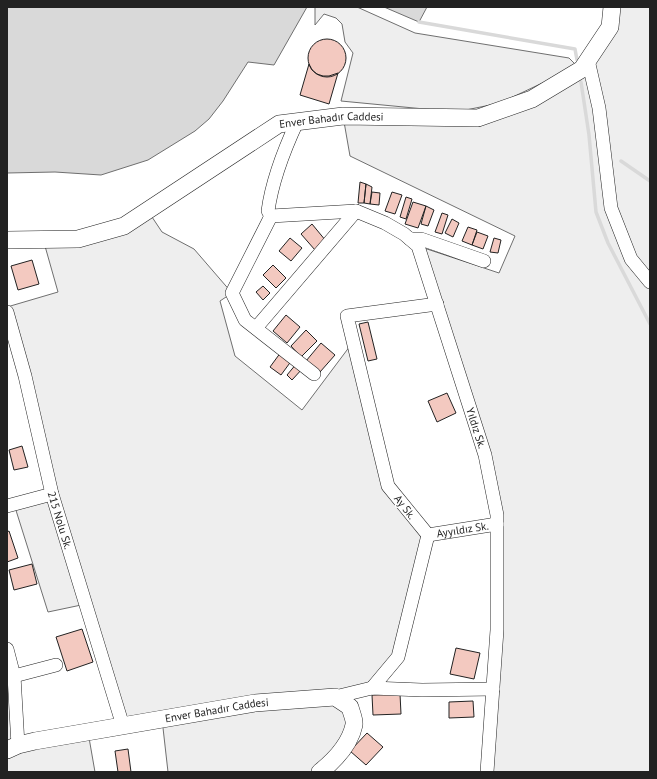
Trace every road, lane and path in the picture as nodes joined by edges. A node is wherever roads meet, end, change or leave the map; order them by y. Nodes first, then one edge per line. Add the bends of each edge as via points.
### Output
1 (612, 7) edge
2 (586, 63) junction
3 (297, 122) junction
4 (356, 212) junction
5 (271, 216) junction
6 (410, 239) junction
7 (7, 240) edge
8 (484, 261) dead end
9 (650, 282) edge
10 (437, 304) junction
11 (7, 312) edge
12 (256, 328) junction
13 (314, 374) dead end
14 (52, 494) junction
15 (7, 506) edge
16 (497, 524) junction
17 (428, 535) junction
18 (7, 649) edge
19 (56, 665) dead end
20 (14, 676) junction
21 (372, 688) junction
22 (493, 689) junction
23 (335, 697) junction
24 (123, 726) junction
25 (13, 748) edge
26 (320, 772) edge
27 (487, 772) edge

1 - 2 main road, Enver Bahadır Caddesi via 610,27
2 - 3 main road, Enver Bahadır Caddesi via 532,99 478,118 343,116
2 - 9 street via 599,108 611,208 630,260
3 - 5 street via 270,197 268,211
3 - 7 main road, Enver Bahadır Caddesi via 279,124 124,226 78,239
4 - 5 street, Yıldız Sk.
4 - 6 street, Yıldız Sk. via 385,223
4 - 12 street
5 - 12 street via 232,293 245,320
6 - 8 street via 421,239
6 - 10 street, Yıldız Sk. via 418,246
10 - 16 street, Yıldız Sk. via 485,454
10 - 17 street, Ay Sk. via 347,316 388,486
11 - 14 street, 215 Nolu Sk. via 25,376
12 - 13 street
14 - 15 street
14 - 24 street, 215 Nolu Sk.
16 - 17 street, Ayyıldız Sk.
16 - 22 street, Yıldız Sk.
17 - 21 street via 398,658
18 - 20 street
19 - 20 street
20 - 25 street
21 - 22 street
21 - 23 street
22 - 27 street, Yıldız Sk.
23 - 24 main road, Enver Bahadır Caddesi via 255,703
23 - 26 main road via 350,707 354,724 346,744 333,762
24 - 25 main road, Enver Bahadır Caddesi via 35,741

